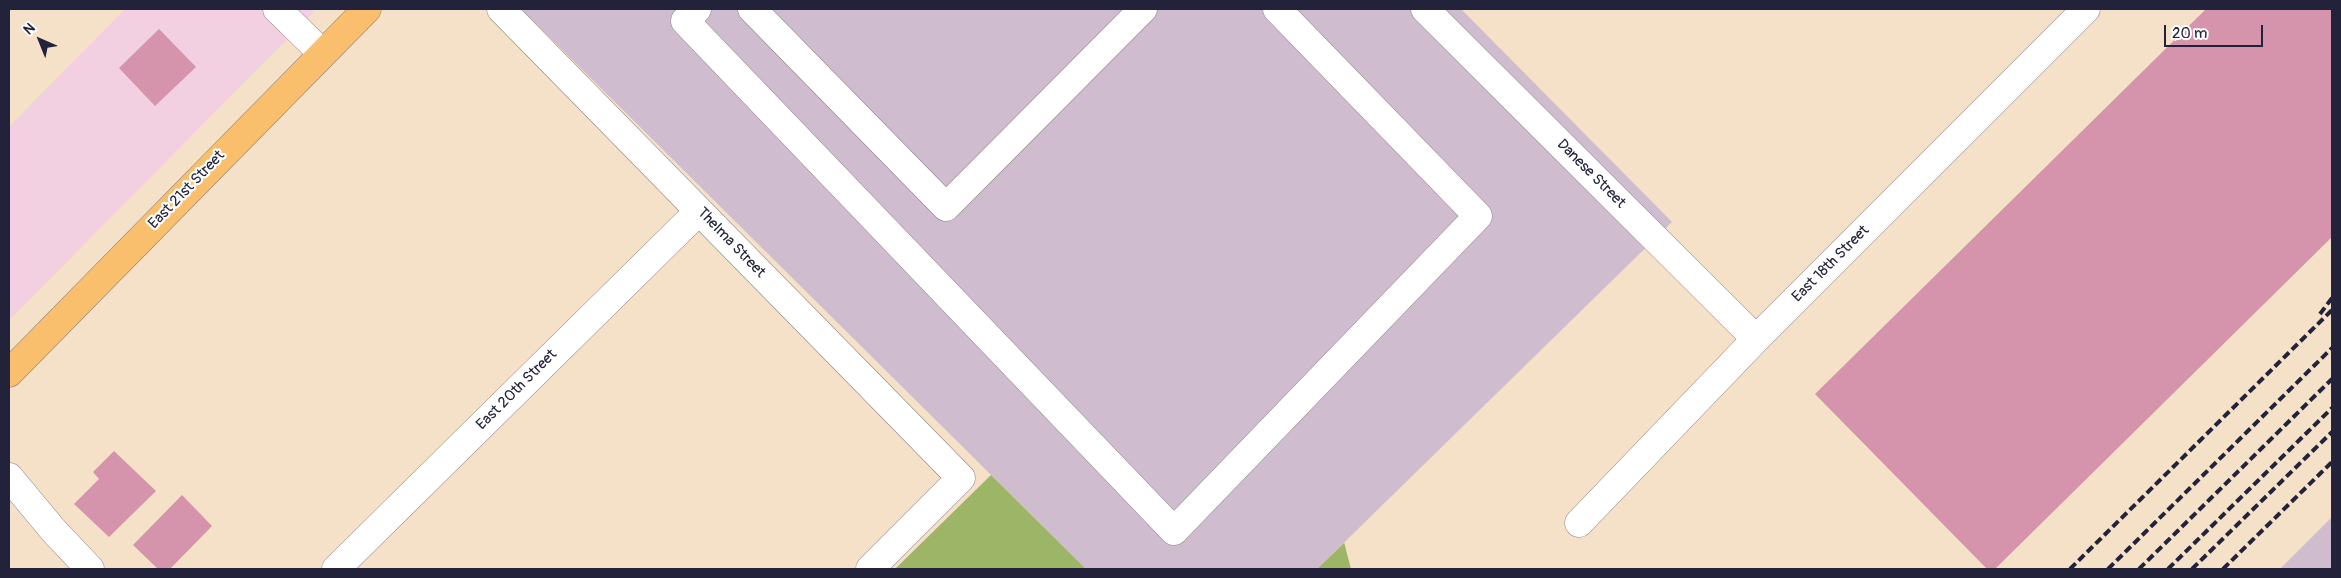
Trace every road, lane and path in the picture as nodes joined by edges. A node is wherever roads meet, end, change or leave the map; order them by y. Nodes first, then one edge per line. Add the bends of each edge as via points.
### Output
1 (277, 9) edge
2 (367, 9) edge
3 (501, 9) edge
4 (697, 9) edge
5 (752, 9) edge
6 (1143, 9) edge
7 (1277, 9) edge
8 (1425, 9) edge
9 (2086, 9) edge
10 (322, 53) junction
11 (699, 211) junction
12 (1756, 339) junction
13 (9, 373) edge
14 (9, 477) edge
15 (1579, 523) dead end
16 (90, 569) edge
17 (336, 569) edge
18 (870, 569) edge

1 - 10 street
2 - 10 main road, East 21st Street
3 - 11 street, Thelma Street
4 - 7 street via 685,21 1174,531 1478,216
5 - 6 street via 946,207
8 - 12 street, Danese Street
9 - 12 street, East 18th Street
10 - 13 main road, East 21st Street
11 - 17 street, East 20th Street
11 - 18 street, Thelma Street via 961,478
12 - 15 street, East 18th Street
14 - 16 street

